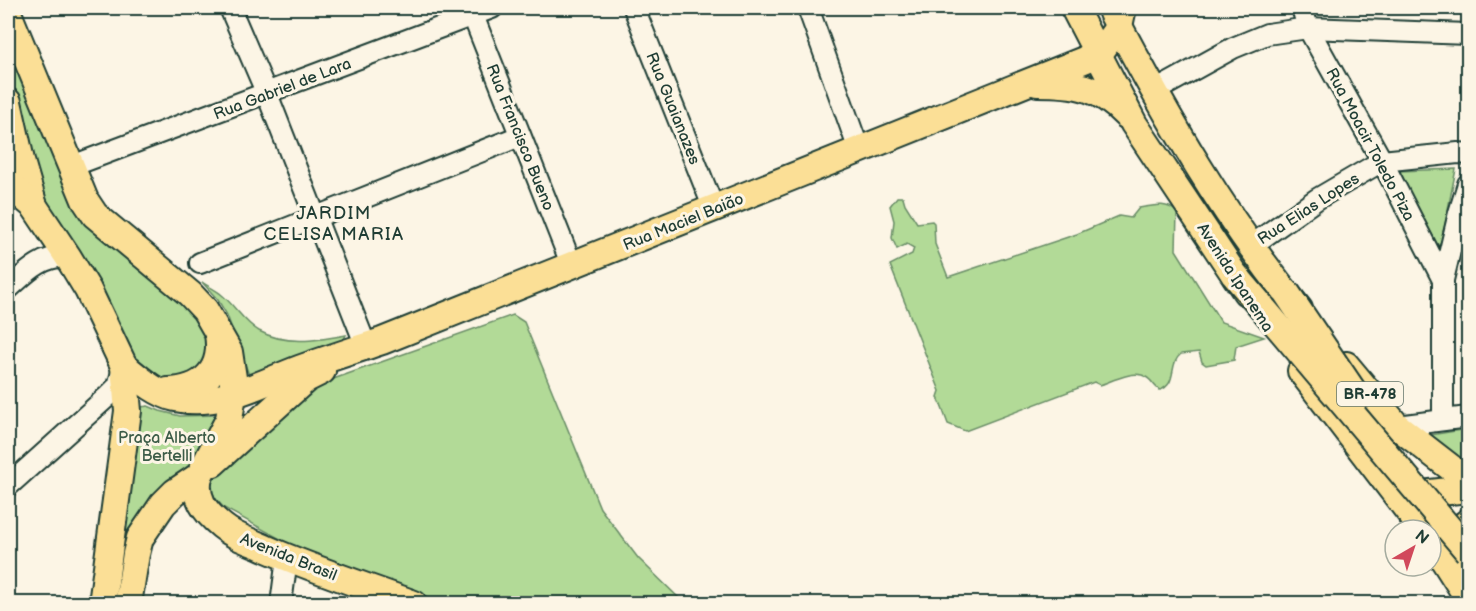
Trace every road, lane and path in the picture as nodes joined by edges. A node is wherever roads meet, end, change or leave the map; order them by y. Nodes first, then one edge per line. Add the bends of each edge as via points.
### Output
1 (230, 8) edge
2 (492, 8) edge
3 (634, 8) edge
4 (808, 8) edge
5 (1074, 8) edge
6 (1302, 8) edge
7 (472, 11) edge
8 (8, 13) edge
9 (1117, 14) edge
10 (1308, 28) junction
11 (1468, 34) edge
12 (1100, 54) junction
13 (1025, 83) junction
14 (1155, 91) junction
15 (267, 94) junction
16 (8, 102) edge
17 (1134, 124) junction
18 (520, 136) junction
19 (859, 150) junction
20 (1468, 154) edge
21 (1382, 161) junction
22 (72, 166) junction
23 (8, 184) edge
24 (1468, 184) edge
25 (34, 206) junction
26 (714, 208) junction
27 (316, 216) junction
28 (1252, 245) junction
29 (68, 257) junction
30 (200, 263) dead end
31 (572, 266) junction
32 (1234, 274) junction
33 (1443, 280) junction
34 (8, 289) edge
35 (1286, 292) junction
36 (215, 325) junction
37 (366, 346) junction
38 (124, 366) junction
39 (158, 392) junction
40 (233, 395) junction
41 (1468, 417) edge
42 (1443, 420) junction
43 (1397, 426) junction
44 (199, 476) junction
45 (1468, 481) edge
46 (8, 486) edge
47 (1468, 489) edge
48 (1396, 497) junction
49 (1413, 518) edge
50 (1468, 522) edge
51 (1468, 538) edge
52 (1443, 542) edge
53 (1468, 552) edge
54 (288, 558) junction
55 (1443, 558) edge
56 (1468, 598) edge
57 (102, 603) edge
58 (128, 603) edge
59 (281, 603) edge
60 (414, 603) edge

1 - 15 street
2 - 7 street, Rua Gabriel de Lara
3 - 26 street, Rua Guaianazes
4 - 19 street
5 - 12 main road, Avenida Ipanema / BR-478
6 - 10 street, Rua Moacir Toledo Piza
7 - 15 street, Rua Gabriel de Lara
7 - 18 street, Rua Francisco Bueno
8 - 22 main road
9 - 12 main road
9 - 14 main road, Avenida Ipanema / BR-478
10 - 11 street
10 - 14 street via 1267,34
10 - 21 street, Rua Moacir Toledo Piza
12 - 13 main road, Rua Maciel Baião
12 - 17 main road, Avenida Ipanema / BR-478
13 - 17 main road via 1070,84 1095,90 1116,104
13 - 19 main road, Rua Maciel Baião
14 - 28 main road, Avenida Ipanema / BR-478
15 - 22 street, Rua Gabriel de Lara
15 - 27 street
16 - 25 main road
17 - 32 main road, Avenida Ipanema / BR-478
18 - 27 street
18 - 31 street, Rua Francisco Bueno
19 - 26 main road, Rua Maciel Baião
20 - 21 street, Rua Elias Lopes
21 - 28 street, Rua Elias Lopes via 1317,199
21 - 33 street, Rua Moacir Toledo Piza
22 - 36 main road via 95,215 190,294
23 - 25 main road
24 - 33 street
25 - 29 main road
26 - 31 main road, Rua Maciel Baião
27 - 30 street
27 - 37 street
28 - 35 main road, Avenida Ipanema / BR-478
29 - 34 street via 53,257 39,263
29 - 38 main road
31 - 37 main road, Rua Maciel Baião
32 - 48 main road, Avenida Ipanema / BR-478 via 1278,341
32 - 53 main road, bridge
33 - 42 street
35 - 43 main road, Avenida Ipanema / BR-478
35 - 51 main road, bridge via 1376,425
36 - 39 main road via 219,337 217,361 206,379 179,391
36 - 40 main road via 229,352
37 - 40 main road, Rua Maciel Baião
37 - 44 main road via 306,380
38 - 39 main road
38 - 46 street via 122,378 107,397
38 - 57 main road via 128,411
39 - 40 main road, Rua Maciel Baião via 175,398 206,400
40 - 44 main road via 229,419
41 - 42 street
42 - 43 street
43 - 45 main road, Avenida Ipanema / BR-478
44 - 54 main road, Avenida Brasil via 198,496 210,516 240,537
44 - 58 main road via 168,498 147,525 136,554
47 - 48 main road
48 - 49 main road, Avenida Ipanema / BR-478
50 - 52 main road
54 - 59 street
54 - 60 main road, Avenida Brasil
55 - 56 main road

